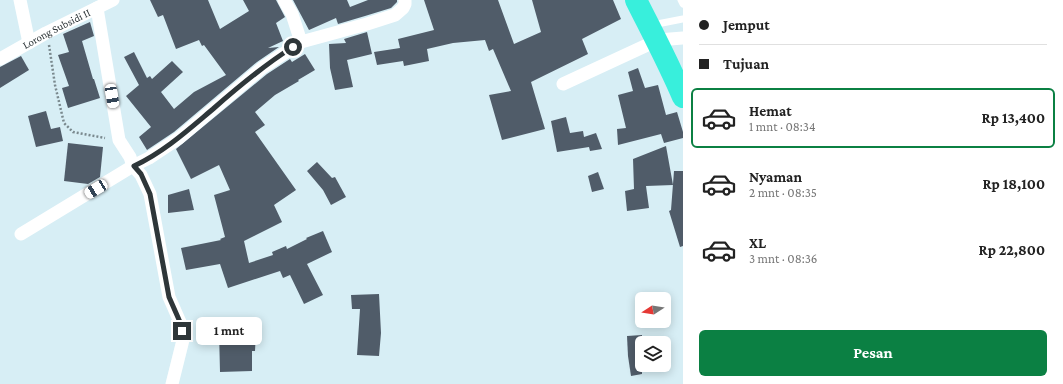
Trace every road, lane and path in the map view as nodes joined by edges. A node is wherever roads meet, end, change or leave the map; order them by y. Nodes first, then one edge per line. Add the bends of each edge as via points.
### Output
1 (20, 0) edge
2 (113, 0) edge
3 (284, 0) edge
4 (405, 0) edge
5 (636, 0) edge
6 (680, 0) edge
7 (683, 4) edge
8 (97, 8) junction
9 (683, 19) edge
10 (46, 33) junction
11 (653, 33) junction
12 (683, 38) edge
13 (301, 42) junction
14 (29, 43) junction
15 (0, 59) edge
16 (563, 84) dead end
17 (683, 97) edge
18 (119, 140) junction
19 (134, 166) junction
20 (20, 234) dead end
21 (172, 384) edge

1 - 14 street
2 - 8 street, Lorong Subsidi II
3 - 13 street via 292,14
4 - 13 street via 403,8 395,15
5 - 11 highway
6 - 7 lane
8 - 10 street, Lorong Subsidi II
8 - 18 street
9 - 11 lane
10 - 14 street, Lorong Subsidi II
10 - 18 path via 64,123 73,132
11 - 12 street
11 - 16 street
11 - 17 highway
13 - 19 street via 262,68 179,138
14 - 15 street, Lorong Subsidi II
18 - 19 street
19 - 20 street
19 - 21 street via 141,174 150,194 169,297 180,322 183,340

